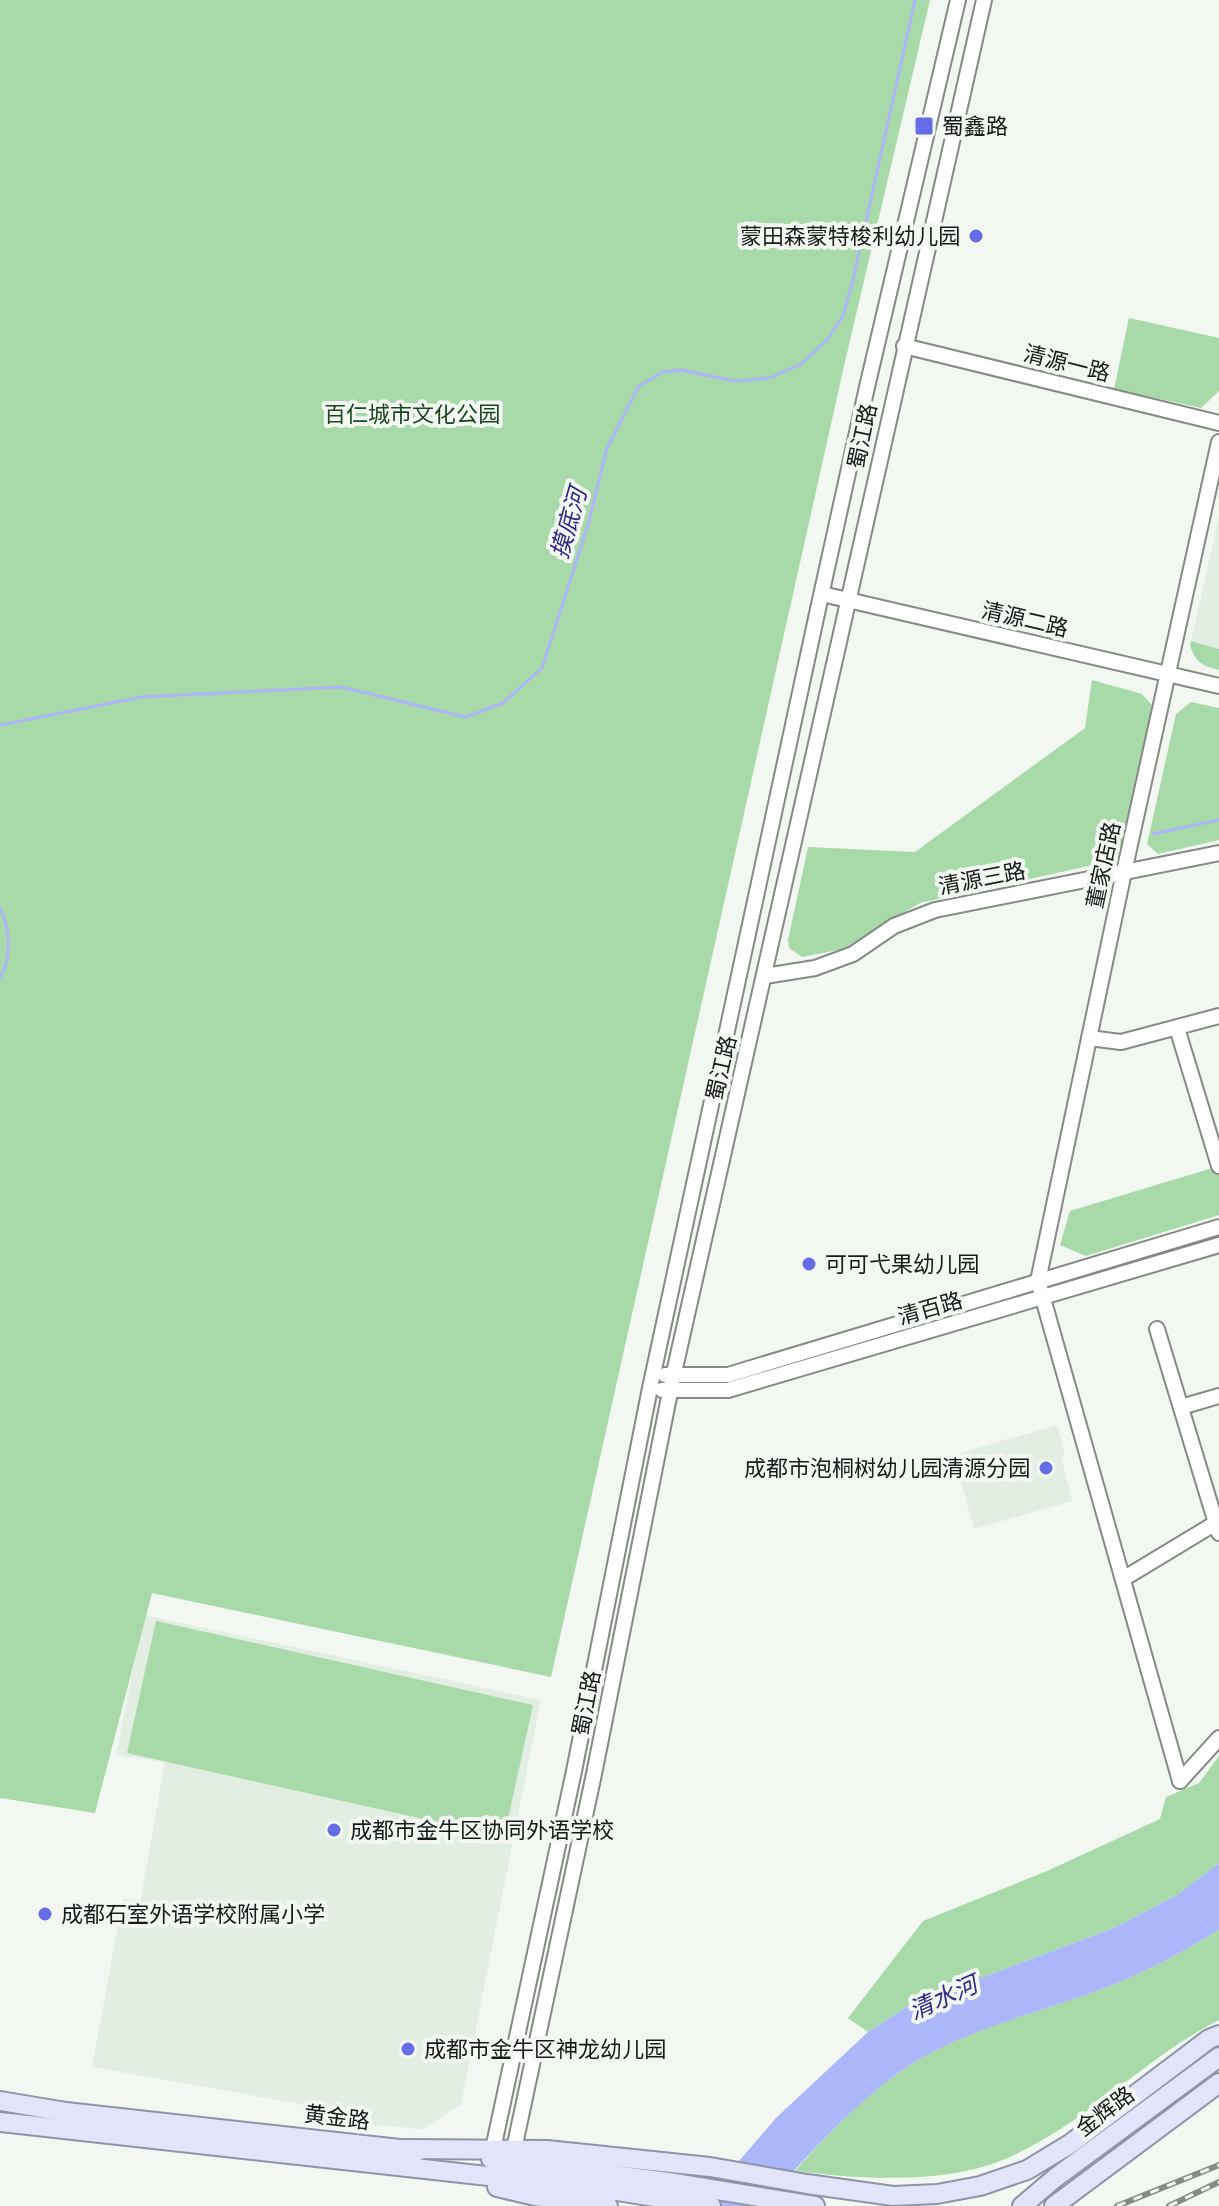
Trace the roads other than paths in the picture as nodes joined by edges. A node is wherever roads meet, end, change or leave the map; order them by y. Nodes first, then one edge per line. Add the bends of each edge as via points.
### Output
1 (958, 0) edge
2 (984, 0) edge
3 (904, 346) junction
4 (1219, 423) edge
5 (1219, 442) edge
6 (822, 594) junction
7 (849, 601) junction
8 (1168, 674) junction
9 (1219, 686) edge
10 (1219, 853) edge
11 (1124, 872) junction
12 (765, 976) junction
13 (1219, 1016) edge
14 (1177, 1028) junction
15 (1089, 1038) junction
16 (1219, 1166) edge
17 (1219, 1227) edge
18 (1219, 1245) edge
19 (1038, 1281) junction
20 (1043, 1298) junction
21 (1157, 1329) dead end
22 (652, 1380) junction
23 (671, 1384) junction
24 (1219, 1396) edge
25 (1181, 1407) junction
26 (1218, 1525) edge
27 (1123, 1579) junction
28 (1219, 1738) edge
29 (1219, 2035) edge
30 (1219, 2057) edge
31 (1219, 2083) edge
32 (0, 2101) edge
33 (0, 2122) edge
34 (406, 2149) junction
35 (493, 2149) junction
36 (514, 2149) junction
37 (412, 2168) junction
38 (813, 2185) junction
39 (666, 2190) junction
40 (608, 2206) edge
41 (711, 2206) edge
42 (815, 2206) edge
43 (834, 2206) edge
44 (1022, 2206) edge
45 (1054, 2206) edge

1 - 6 street, 蜀江路
2 - 3 street, 蜀江路
3 - 4 street, 清源一路
3 - 7 street, 蜀江路
5 - 8 street, 董家店路
6 - 7 street, 清源二路
6 - 22 street, 蜀江路
7 - 8 street, 清源二路
7 - 12 street, 蜀江路
8 - 9 street, 清源二路
8 - 11 street, 董家店路
10 - 11 street, 清源三路
11 - 12 street, 清源三路 via 935,910 894,926 853,954 815,968
11 - 15 street, 董家店路
12 - 23 street, 蜀江路
13 - 14 street
14 - 15 street via 1121,1042
14 - 16 street
15 - 19 street, 董家店路
17 - 19 street, 清百路
18 - 20 street, 清百路
19 - 20 street, 董家店路
19 - 23 street, 清百路 via 728,1375
20 - 23 street, 清百路 via 728,1390
20 - 27 street, 董家店路
21 - 25 street
22 - 23 street, 清百路
22 - 35 street, 蜀江路
23 - 36 street, 蜀江路
24 - 25 street
25 - 26 street
26 - 27 street
27 - 28 street, 董家店路 via 1180,1781
29 - 38 main road via 1027,2170 937,2194 893,2196
30 - 44 main road, 金辉路
31 - 45 main road, 金辉路
32 - 34 main road, 黄金路
33 - 37 main road, 黄金路
34 - 35 main road
34 - 39 main road, 黄金路
35 - 36 main road
36 - 38 main road via 723,2169
37 - 39 main road, 黄金路 via 605,2189
37 - 40 main road via 535,2196
38 - 43 main road via 829,2195
39 - 41 main road
39 - 42 main road

